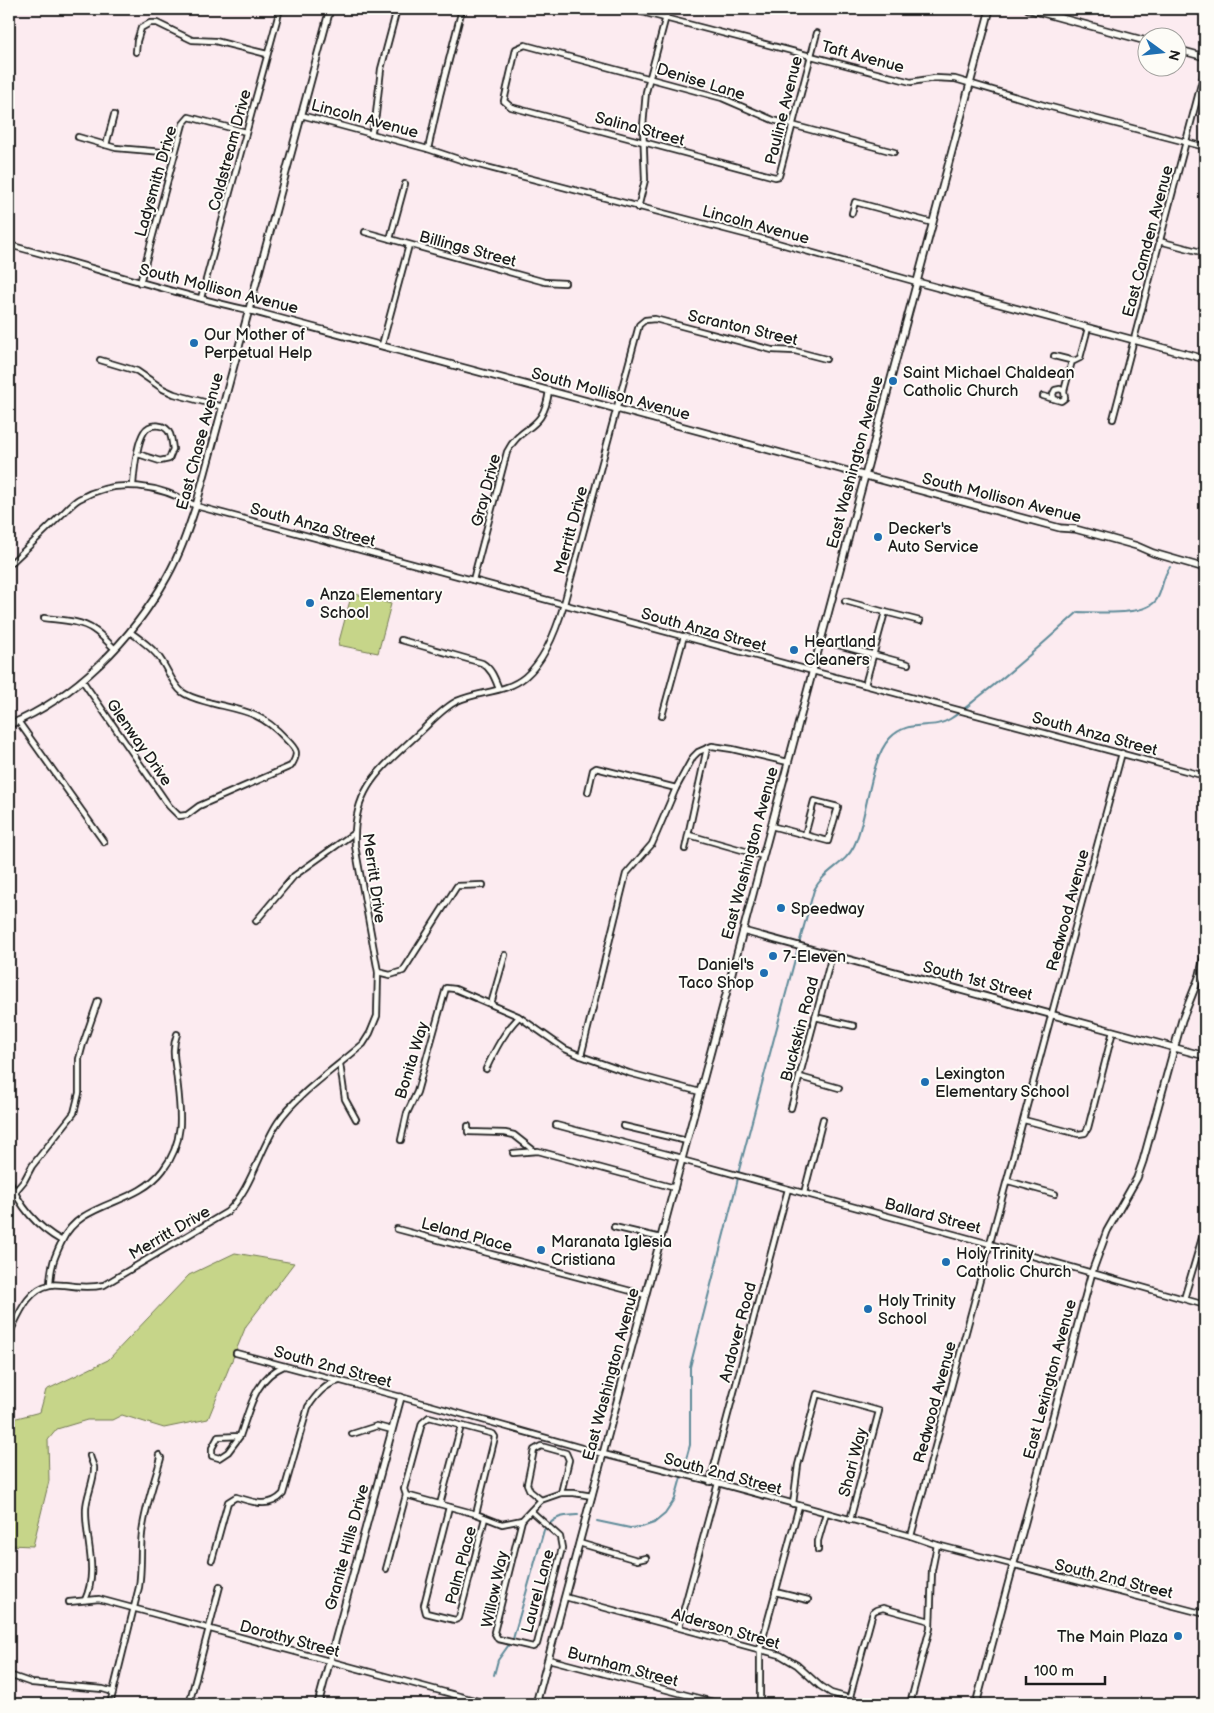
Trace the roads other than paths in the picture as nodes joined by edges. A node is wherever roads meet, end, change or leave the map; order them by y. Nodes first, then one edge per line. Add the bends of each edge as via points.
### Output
1 (280, 9) edge
2 (330, 9) edge
3 (397, 9) edge
4 (462, 9) edge
5 (630, 9) edge
6 (668, 9) edge
7 (990, 9) edge
8 (1028, 9) edge
9 (666, 19) junction
10 (817, 33) dead end
11 (1136, 38) edge
12 (136, 52) dead end
13 (1186, 52) edge
14 (267, 54) junction
15 (810, 55) junction
16 (1205, 57) edge
17 (1205, 69) edge
18 (649, 78) junction
19 (970, 83) junction
20 (511, 107) joint
21 (114, 115) dead end
22 (300, 115) junction
23 (792, 125) junction
24 (246, 132) junction
25 (371, 135) junction
26 (78, 137) dead end
27 (645, 142) junction
28 (1186, 142) junction
29 (106, 145) junction
30 (1205, 147) edge
31 (428, 149) junction
32 (894, 152) dead end
33 (175, 153) junction
34 (762, 174) joint
35 (405, 184) dead end
36 (638, 208) junction
37 (852, 213) dead end
38 (933, 223) junction
39 (365, 232) dead end
40 (390, 239) junction
41 (1159, 241) junction
42 (9, 245) edge
43 (409, 245) junction
44 (1205, 253) edge
45 (917, 282) junction
46 (140, 283) junction
47 (565, 283) dead end
48 (202, 298) junction
49 (248, 310) junction
50 (655, 319) joint
51 (1088, 328) junction
52 (1134, 340) junction
53 (382, 345) junction
54 (1054, 356) dead end
55 (826, 359) dead end
56 (1205, 359) edge
57 (100, 360) dead end
58 (1072, 361) junction
59 (549, 390) junction
60 (1064, 391) junction
61 (1043, 396) dead end
62 (1054, 399) junction
63 (223, 407) junction
64 (616, 408) junction
65 (1113, 419) dead end
66 (138, 454) junction
67 (865, 475) junction
68 (133, 485) junction
69 (196, 506) junction
70 (9, 565) edge
71 (1205, 568) edge
72 (474, 580) junction
73 (844, 601) dead end
74 (564, 604) junction
75 (885, 612) junction
76 (44, 618) dead end
77 (920, 621) dead end
78 (130, 632) junction
79 (684, 636) junction
80 (401, 640) dead end
81 (834, 644) dead end
82 (115, 649) junction
83 (873, 655) junction
84 (908, 664) dead end
85 (812, 671) junction
86 (82, 680) junction
87 (865, 685) junction
88 (498, 690) junction
89 (662, 716) dead end
90 (18, 721) junction
91 (9, 725) edge
92 (707, 748) junction
93 (1122, 753) junction
94 (788, 762) junction
95 (1205, 776) edge
96 (676, 788) junction
97 (588, 792) dead end
98 (771, 826) junction
99 (354, 833) junction
100 (689, 835) junction
101 (805, 835) junction
102 (104, 842) dead end
103 (685, 849) dead end
104 (763, 856) junction
105 (483, 885) dead end
106 (256, 921) dead end
107 (743, 931) junction
108 (1205, 953) edge
109 (506, 955) dead end
110 (832, 955) junction
111 (378, 972) junction
112 (98, 1001) dead end
113 (491, 1004) junction
114 (1052, 1014) junction
115 (519, 1017) junction
116 (815, 1017) junction
117 (854, 1026) dead end
118 (1113, 1030) junction
119 (177, 1034) dead end
120 (1175, 1047) junction
121 (581, 1056) junction
122 (1205, 1056) edge
123 (340, 1064) junction
124 (486, 1069) dead end
125 (800, 1077) junction
126 (839, 1088) dead end
127 (700, 1092) junction
128 (791, 1108) dead end
129 (356, 1119) dead end
130 (823, 1119) dead end
131 (1024, 1120) junction
132 (556, 1125) dead end
133 (468, 1126) dead end
134 (623, 1126) dead end
135 (401, 1140) dead end
136 (687, 1141) junction
137 (536, 1151) junction
138 (513, 1152) dead end
139 (682, 1159) junction
140 (9, 1178) edge
141 (1008, 1181) junction
142 (674, 1188) junction
143 (788, 1189) junction
144 (14, 1193) junction
145 (804, 1193) junction
146 (1055, 1194) dead end
147 (614, 1227) dead end
148 (397, 1229) dead end
149 (661, 1238) junction
150 (1202, 1238) dead end
151 (62, 1242) junction
152 (990, 1244) junction
153 (1092, 1272) junction
154 (50, 1284) junction
155 (646, 1295) junction
156 (1184, 1299) junction
157 (1205, 1305) edge
158 (9, 1334) edge
159 (236, 1353) dead end
160 (284, 1366) junction
161 (341, 1381) junction
162 (401, 1397) junction
163 (460, 1426) junction
164 (392, 1430) junction
165 (352, 1434) dead end
166 (240, 1436) junction
167 (603, 1454) junction
168 (158, 1455) dead end
169 (90, 1456) dead end
170 (710, 1482) junction
171 (718, 1483) junction
172 (561, 1494) junction
173 (406, 1496) junction
174 (592, 1496) junction
175 (541, 1500) junction
176 (440, 1504) junction
177 (796, 1505) junction
178 (450, 1507) junction
179 (531, 1511) junction
180 (826, 1513) junction
181 (476, 1514) junction
182 (485, 1518) junction
183 (522, 1520) junction
184 (850, 1520) junction
185 (911, 1536) junction
186 (579, 1543) junction
187 (937, 1545) junction
188 (818, 1550) dead end
189 (646, 1558) dead end
190 (212, 1560) dead end
191 (1013, 1566) junction
192 (386, 1569) dead end
193 (220, 1586) dead end
194 (775, 1592) junction
195 (565, 1597) junction
196 (85, 1600) junction
197 (808, 1600) dead end
198 (69, 1602) dead end
199 (134, 1609) junction
200 (1205, 1614) edge
201 (930, 1621) junction
202 (679, 1627) junction
203 (208, 1629) junction
204 (520, 1645) joint
205 (760, 1649) junction
206 (548, 1659) junction
207 (330, 1662) junction
208 (9, 1675) edge
209 (113, 1692) junction
210 (849, 1702) edge
211 (110, 1704) edge
212 (189, 1704) edge
213 (318, 1704) edge
214 (489, 1704) edge
215 (536, 1704) edge
216 (721, 1704) edge
217 (760, 1704) edge
218 (869, 1704) edge
219 (910, 1704) edge
220 (976, 1704) edge

1 - 14 street, Coldstream Drive
2 - 22 main road, East Chase Avenue
3 - 25 street via 381,69
4 - 31 street
5 - 9 street, Taft Avenue
6 - 9 street
7 - 19 main road, East Washington Avenue
8 - 11 main road
9 - 15 street, Taft Avenue
9 - 18 street
10 - 15 street, Pauline Avenue
12 - 14 street via 142,28 157,23 192,40 216,41
13 - 16 main road
14 - 24 street, Coldstream Drive
15 - 19 street, Taft Avenue via 911,82 949,78
15 - 23 street, Pauline Avenue
17 - 28 street, East Camden Avenue
18 - 20 street, Denise Lane via 521,46 516,50 504,94 504,101
18 - 23 street, Denise Lane via 722,98
18 - 27 street via 644,110
19 - 28 street, Taft Avenue
19 - 38 main road, East Washington Avenue
20 - 27 street, Salina Street
21 - 29 street
22 - 25 street, Lincoln Avenue
22 - 49 main road, East Chase Avenue
23 - 32 street, Denise Lane
23 - 34 street, Pauline Avenue via 779,176
24 - 33 street, Ladysmith Drive via 189,118 183,124
24 - 48 street, Coldstream Drive
25 - 31 street, Lincoln Avenue
26 - 29 street
27 - 34 street, Salina Street
27 - 36 street via 644,180
28 - 30 street, Taft Avenue
28 - 41 street, East Camden Avenue
29 - 33 street
31 - 36 street, Lincoln Avenue
33 - 46 street, Ladysmith Drive
35 - 40 street
36 - 45 street, Lincoln Avenue
37 - 38 street via 855,202
38 - 45 main road, East Washington Avenue
39 - 40 street, Billings Street
40 - 43 street, Billings Street
41 - 44 street
41 - 52 street, East Camden Avenue
42 - 46 street, South Mollison Avenue
43 - 47 street, Billings Street via 545,282
43 - 53 street
45 - 51 main road, Lincoln Avenue
45 - 67 main road, East Washington Avenue
46 - 48 street, South Mollison Avenue
48 - 49 street, South Mollison Avenue
49 - 53 main road, South Mollison Avenue
49 - 63 main road, East Chase Avenue
50 - 55 street, Scranton Street via 772,350 795,351
50 - 64 street, Merritt Drive via 645,320 639,325
51 - 52 main road, Lincoln Avenue
51 - 58 street via 1080,358
52 - 56 main road, Lincoln Avenue
52 - 65 street, East Camden Avenue
53 - 59 main road, South Mollison Avenue
54 - 58 street
57 - 63 street via 137,371 174,394
58 - 60 street
59 - 64 main road, South Mollison Avenue
59 - 72 street, Gray Drive via 541,416 516,438 507,452
60 - 62 street via 1063,400
60 - 62 street via 1055,390
61 - 62 street
63 - 69 main road, East Chase Avenue
64 - 67 main road, South Mollison Avenue
64 - 74 street, Merritt Drive
66 - 66 street via 146,429 158,425 168,430 173,449 169,459 160,461
66 - 68 street
67 - 71 main road, South Mollison Avenue via 1112,539
67 - 85 main road, East Washington Avenue
68 - 69 street, South Anza Street via 172,493
68 - 70 street, South Anza Street via 96,491 78,500
69 - 72 street, South Anza Street
69 - 78 main road, East Chase Avenue via 184,543 168,576
72 - 74 street, South Anza Street
73 - 75 street
74 - 79 street, South Anza Street
74 - 88 street, Merritt Drive via 557,627 536,665 517,682
75 - 77 street
75 - 83 street
76 - 82 street via 83,625 94,630
78 - 82 main road, East Chase Avenue
78 - 86 street, Glenway Drive via 160,658 183,693 266,720 295,748 296,759 291,766 179,816
79 - 85 street, South Anza Street
79 - 89 street
80 - 88 street via 482,663 491,671
81 - 83 street
82 - 86 main road, East Chase Avenue
83 - 84 street
83 - 87 street
85 - 87 street, South Anza Street
85 - 94 main road, East Washington Avenue
86 - 90 main road, East Chase Avenue
87 - 93 street, South Anza Street
88 - 99 street, Merritt Drive via 464,698 446,708 378,771 363,795
90 - 91 main road, East Chase Avenue
90 - 102 street
92 - 94 street via 732,749
92 - 96 street via 698,752
92 - 100 street
93 - 95 street, South Anza Street
93 - 114 street, Redwood Avenue
94 - 98 main road, East Washington Avenue
96 - 97 street via 596,768
96 - 121 street via 652,844 626,874
98 - 101 street
98 - 104 main road, East Washington Avenue
99 - 106 street via 294,876
99 - 111 street, Merritt Drive
100 - 103 street
100 - 104 street
101 - 101 street via 828,841 838,806 814,801
104 - 107 main road, East Washington Avenue
105 - 111 street via 457,886 403,971 390,975
107 - 110 main road, South 1st Street
107 - 127 main road, East Washington Avenue
108 - 120 main road, East Lexington Avenue
109 - 113 street
110 - 114 main road, South 1st Street
110 - 116 street, Buckskin Road
111 - 123 street, Merritt Drive via 378,1011 373,1028 363,1044
112 - 144 street via 79,1059 79,1093 74,1112
113 - 115 street
113 - 135 street, Bonita Way via 446,988
114 - 118 main road, South 1st Street
114 - 131 street, Redwood Avenue
115 - 121 street via 565,1049
115 - 124 street via 496,1047
116 - 117 street
116 - 125 street, Buckskin Road
118 - 120 main road, South 1st Street
118 - 131 street via 1085,1133
119 - 151 street via 173,1046 181,1124 168,1163 147,1187 82,1217 68,1230
120 - 122 main road, South 1st Street
120 - 153 main road, East Lexington Avenue via 1143,1162 1107,1230
121 - 127 street
123 - 129 street via 345,1099
123 - 154 street, Merritt Drive via 278,1121 240,1197 227,1212 104,1285
125 - 126 street
125 - 128 street, Buckskin Road
127 - 136 main road, East Washington Avenue
130 - 145 street
131 - 141 street, Redwood Avenue
132 - 139 street, Ballard Street
133 - 137 street via 468,1132 514,1135
134 - 136 street
136 - 139 main road, East Washington Avenue
137 - 138 street
137 - 142 street
139 - 142 main road, East Washington Avenue
139 - 143 street, Ballard Street
140 - 144 street
141 - 146 street
141 - 152 street, Redwood Avenue
142 - 149 main road, East Washington Avenue
143 - 145 street, Ballard Street
143 - 170 street, Andover Road
144 - 151 street via 30,1216
145 - 152 street, Ballard Street
147 - 149 street
148 - 155 street, Leland Place
149 - 155 main road, East Washington Avenue
150 - 156 street
151 - 154 street via 55,1253
152 - 153 street, Ballard Street
152 - 185 street, Redwood Avenue
153 - 156 street, Ballard Street
153 - 191 main road, East Lexington Avenue
154 - 158 street via 29,1298
155 - 167 main road, East Washington Avenue
156 - 157 street, Ballard Street
159 - 160 street, South 2nd Street
160 - 161 street, South 2nd Street
160 - 166 street via 268,1375 259,1385
161 - 162 street, South 2nd Street
161 - 190 street via 325,1388 308,1407 283,1494 270,1503 236,1498 228,1502
162 - 164 main road, Granite Hills Drive
162 - 167 street, South 2nd Street
163 - 173 street via 429,1418 422,1423 404,1489
163 - 176 street
163 - 181 street via 493,1434 495,1438
164 - 165 street via 377,1426
164 - 207 main road, Granite Hills Drive
166 - 166 street via 218,1437 212,1456 219,1458 228,1452
167 - 170 street, South 2nd Street
167 - 174 main road, East Washington Avenue
168 - 199 street via 161,1458 141,1535 141,1571
169 - 196 street via 94,1468 86,1520 92,1576
170 - 171 street, South 2nd Street
171 - 177 street, South 2nd Street
171 - 202 street
172 - 174 street
172 - 175 street
172 - 175 street via 568,1456 541,1446 534,1450 527,1482 530,1491
173 - 176 street
173 - 192 street
174 - 186 main road, East Washington Avenue
175 - 179 street
176 - 178 street
177 - 180 street, South 2nd Street
177 - 184 street, Shari Way via 798,1465 817,1394 879,1411
177 - 194 street
178 - 181 street
178 - 182 street, Palm Place via 424,1605 426,1613 455,1620 459,1618
179 - 183 street
179 - 204 street, Laurel Lane via 560,1538 562,1548 537,1644 533,1647
180 - 184 street, South 2nd Street
180 - 188 street
181 - 182 street
182 - 183 street via 502,1524
183 - 204 street, Willow Way via 494,1632 498,1639
184 - 185 street, South 2nd Street
185 - 187 street, South 2nd Street
186 - 189 street via 637,1560
186 - 195 main road, East Washington Avenue
187 - 191 street, South 2nd Street
187 - 201 street via 932,1570
191 - 200 street, South 2nd Street
191 - 220 main road, East Lexington Avenue
193 - 203 street
194 - 197 street
194 - 205 street
195 - 202 street, Alderson Street
195 - 206 main road, East Washington Avenue
196 - 198 street, Dorothy Street
196 - 199 street, Dorothy Street via 99,1599
199 - 203 street, Dorothy Street
199 - 209 street
201 - 210 street via 883,1608 873,1612
201 - 219 street
202 - 205 street, Alderson Street
203 - 207 street, Dorothy Street
203 - 212 street
205 - 210 street, Alderson Street via 780,1655 820,1686
205 - 217 street
206 - 215 main road, East Washington Avenue
206 - 216 street, Burnham Street
207 - 213 main road, Granite Hills Drive
207 - 214 street, Dorothy Street
208 - 209 street via 32,1683
209 - 211 street
210 - 218 street, Alderson Street

